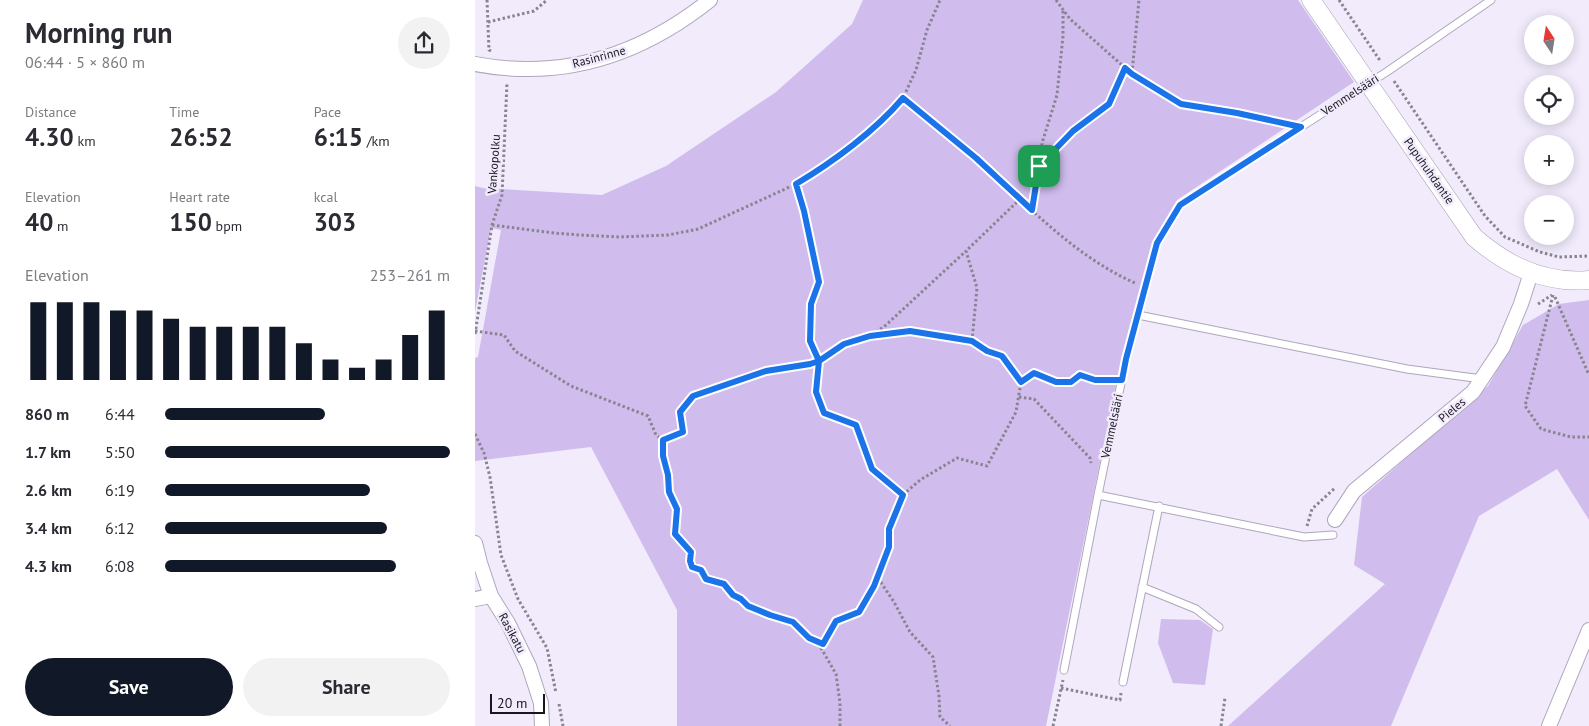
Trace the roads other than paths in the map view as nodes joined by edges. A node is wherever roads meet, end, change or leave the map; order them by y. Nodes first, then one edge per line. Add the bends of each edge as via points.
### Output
1 (710, 0) edge
2 (1311, 0) edge
3 (1491, 0) edge
4 (475, 64) edge
5 (1368, 84) junction
6 (1531, 273) junction
7 (1589, 280) edge
8 (1138, 315) junction
9 (1482, 379) junction
10 (1098, 492) junction
11 (1159, 506) junction
12 (1335, 520) dead end
13 (1333, 536) dead end
14 (475, 542) edge
15 (1142, 587) junction
16 (491, 596) junction
17 (475, 599) edge
18 (1219, 627) dead end
19 (1589, 630) edge
20 (1064, 670) road end
21 (1123, 682) road end
22 (542, 726) edge
23 (1549, 726) edge

1 - 4 street, Rasinrinne via 643,44 589,62 534,69
2 - 5 street, Pupuhuhdantie
3 - 5 lane, Vemmelsääri
5 - 6 street, Pupuhuhdantie via 1474,237 1508,263
5 - 8 lane, Vemmelsääri via 1180,205 1157,243
6 - 7 street, Pupuhuhdantie via 1556,280
6 - 9 street, Pieles via 1503,347
8 - 9 lane via 1407,369
8 - 10 lane, Vemmelsääri
9 - 12 street, Pieles via 1473,392 1354,491
10 - 11 lane
10 - 20 lane, Vemmelsääri
11 - 13 lane via 1304,538
11 - 15 lane
14 - 16 street, Rasikatu
15 - 18 lane via 1195,610
15 - 21 lane
16 - 17 street
16 - 22 street, Rasikatu via 529,666 541,704
19 - 23 street

